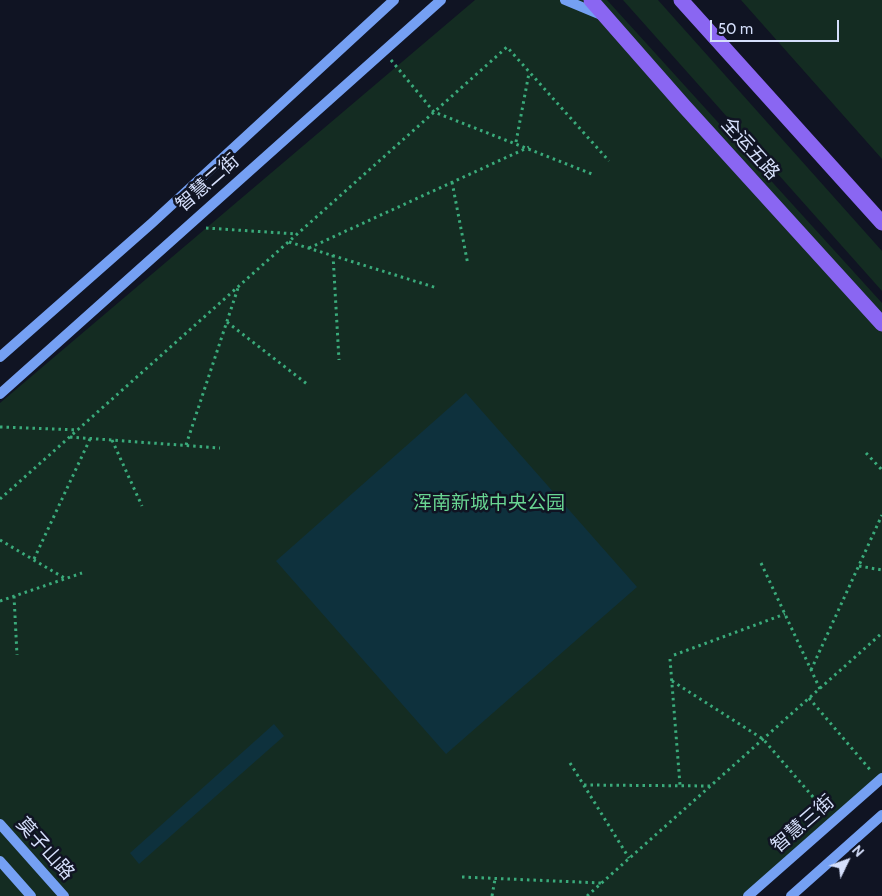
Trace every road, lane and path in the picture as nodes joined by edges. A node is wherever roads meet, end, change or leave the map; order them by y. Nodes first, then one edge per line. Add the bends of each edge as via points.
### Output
1 (394, 0) edge
2 (441, 0) edge
3 (565, 0) edge
4 (591, 0) edge
5 (681, 0) edge
6 (606, 17) junction
7 (384, 52) junction
8 (529, 72) junction
9 (434, 112) junction
10 (516, 142) junction
11 (529, 147) junction
12 (609, 161) dead end
13 (592, 174) dead end
14 (452, 182) junction
15 (882, 223) edge
16 (186, 226) junction
17 (298, 234) junction
18 (288, 241) junction
19 (309, 248) junction
20 (333, 255) junction
21 (468, 265) dead end
22 (240, 285) junction
23 (437, 288) dead end
24 (227, 322) junction
25 (882, 324) edge
26 (0, 356) edge
27 (340, 360) dead end
28 (307, 384) dead end
29 (0, 394) edge
30 (0, 427) edge
31 (78, 430) junction
32 (70, 437) junction
33 (90, 438) junction
34 (112, 440) junction
35 (186, 445) junction
36 (220, 448) dead end
37 (866, 453) dead end
38 (882, 470) edge
39 (0, 500) edge
40 (142, 506) dead end
41 (882, 515) edge
42 (0, 540) edge
43 (34, 560) junction
44 (761, 563) dead end
45 (859, 566) junction
46 (882, 570) edge
47 (82, 573) dead end
48 (66, 578) junction
49 (14, 596) junction
50 (0, 601) edge
51 (785, 614) junction
52 (882, 634) edge
53 (17, 655) dead end
54 (674, 655) dead end
55 (670, 659) dead end
56 (811, 670) junction
57 (672, 681) junction
58 (820, 689) junction
59 (809, 698) junction
60 (763, 739) junction
61 (570, 763) dead end
62 (881, 779) edge
63 (584, 785) junction
64 (680, 786) junction
65 (711, 786) junction
66 (882, 814) edge
67 (833, 820) junction
68 (0, 824) edge
69 (629, 858) junction
70 (0, 861) edge
71 (462, 877) dead end
72 (495, 879) junction
73 (602, 883) junction
74 (31, 896) edge
75 (64, 896) edge
76 (492, 896) edge
77 (586, 896) edge
78 (748, 896) edge
79 (792, 896) edge

1 - 26 main road, 智慧二街 via 152,223
2 - 7 main road, 智慧二街
3 - 6 main road
4 - 6 main road, 全运五路
5 - 15 main road
6 - 25 main road, 全运五路
7 - 9 path
7 - 16 main road, 智慧二街
8 - 9 path via 507,47
8 - 10 path
8 - 12 path
9 - 10 path
9 - 17 path
10 - 11 path
11 - 13 path
11 - 14 path
14 - 19 path
14 - 21 path
16 - 17 path
16 - 29 main road, 智慧二街
17 - 18 path
18 - 19 path
18 - 22 path
19 - 20 path
20 - 23 path
20 - 27 path
22 - 24 path
22 - 31 path
24 - 28 path
24 - 35 path
30 - 31 path
31 - 32 path
32 - 33 path
32 - 39 path
33 - 34 path
33 - 43 path
34 - 35 path
34 - 40 path
35 - 36 path
37 - 38 path
41 - 45 path
42 - 43 path
43 - 48 path
44 - 51 path
45 - 46 path
45 - 56 path
47 - 48 path
48 - 49 path
49 - 50 path
49 - 53 path
51 - 54 path
51 - 56 path
52 - 58 path
55 - 57 path
56 - 58 path
57 - 60 path
57 - 64 path
58 - 59 path
59 - 60 path
59 - 62 path
60 - 65 path
60 - 67 path
61 - 63 path
62 - 67 main road, 智慧三街
63 - 64 path
63 - 69 path
64 - 65 path
65 - 69 path
66 - 79 main road
67 - 78 main road, 智慧三街
68 - 75 main road, 莫子山路
69 - 73 path
70 - 74 main road
71 - 72 path
72 - 73 path
72 - 76 path
73 - 77 path

